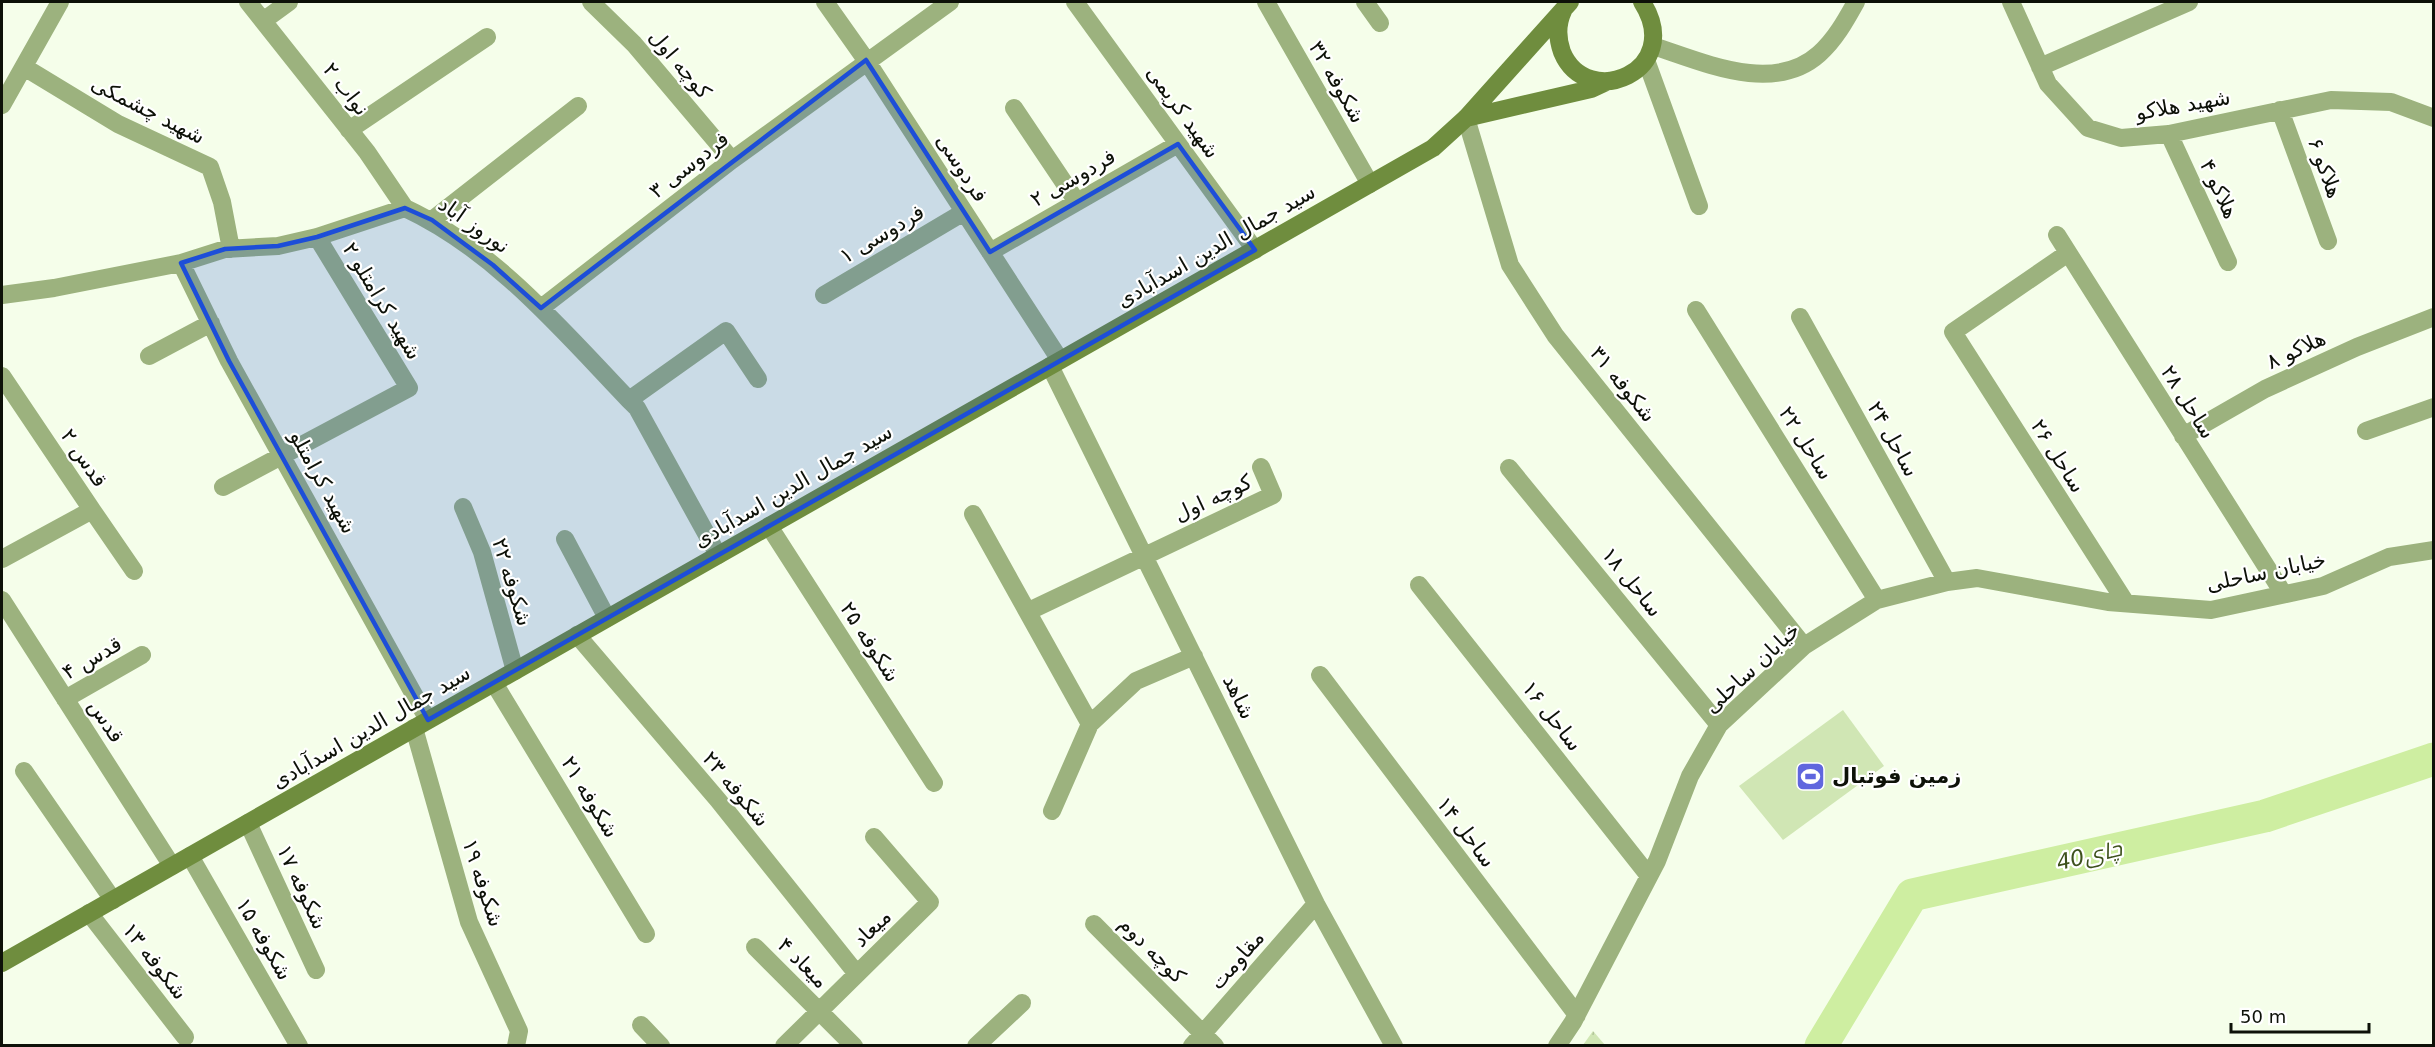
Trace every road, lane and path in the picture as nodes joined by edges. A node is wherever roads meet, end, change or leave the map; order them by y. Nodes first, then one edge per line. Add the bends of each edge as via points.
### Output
1 (60, 2) edge
2 (248, 2) edge
3 (289, 2) edge
4 (591, 2) edge
5 (825, 2) edge
6 (950, 2) edge
7 (1075, 2) edge
8 (1266, 2) edge
9 (1365, 2) edge
10 (1570, 2) edge
11 (1642, 2) edge
12 (1856, 2) edge
13 (2012, 2) edge
14 (2189, 2) edge
15 (263, 21) junction
16 (1380, 23) dead end
17 (487, 37) dead end
18 (1649, 53) junction
19 (866, 60) junction
20 (24, 67) junction
21 (2040, 67) junction
22 (1606, 81) junction
23 (2, 105) edge
24 (578, 106) dead end
25 (1014, 108) dead end
26 (2280, 110) junction
27 (1466, 118) junction
28 (2433, 118) edge
29 (349, 130) junction
30 (2169, 134) junction
31 (1178, 144) junction
32 (732, 160) junction
33 (1370, 184) junction
34 (1077, 202) junction
35 (1699, 206) dead end
36 (405, 208) junction
37 (964, 212) junction
38 (432, 220) junction
39 (2056, 235) dead end
40 (317, 237) junction
41 (2328, 241) dead end
42 (231, 249) junction
43 (1255, 250) junction
44 (990, 252) junction
45 (2068, 253) junction
46 (2228, 262) dead end
47 (181, 263) junction
48 (2, 295) edge
49 (824, 296) dead end
50 (541, 308) junction
51 (1696, 310) dead end
52 (1800, 317) dead end
53 (2433, 317) edge
54 (211, 323) junction
55 (149, 356) dead end
56 (1055, 363) junction
57 (2, 376) edge
58 (758, 379) dead end
59 (629, 400) junction
60 (2433, 407) edge
61 (2366, 431) dead end
62 (2183, 436) junction
63 (283, 456) junction
64 (1261, 467) dead end
65 (1509, 468) dead end
66 (223, 487) dead end
67 (463, 507) dead end
68 (92, 510) junction
69 (973, 514) dead end
70 (769, 526) junction
71 (565, 539) dead end
72 (2433, 550) edge
73 (718, 555) junction
74 (1144, 555) junction
75 (2, 559) edge
76 (134, 571) dead end
77 (1947, 582) junction
78 (1419, 585) dead end
79 (2283, 593) junction
80 (2, 600) edge
81 (1877, 600) junction
82 (2127, 603) junction
83 (1029, 611) junction
84 (607, 618) junction
85 (577, 635) junction
86 (1804, 646) junction
87 (142, 655) dead end
88 (1194, 656) junction
89 (515, 671) junction
90 (1320, 675) dead end
91 (494, 683) junction
92 (65, 699) junction
93 (421, 724) junction
94 (1090, 724) junction
95 (1719, 725) junction
96 (24, 771) dead end
97 (934, 783) dead end
98 (1052, 811) dead end
99 (248, 823) junction
100 (874, 837) dead end
101 (190, 856) junction
102 (172, 866) junction
103 (1649, 876) junction
104 (113, 900) junction
105 (1316, 904) junction
106 (89, 913) junction
107 (1094, 924) dead end
108 (646, 934) dead end
109 (755, 947) dead end
110 (2, 963) edge
111 (316, 970) dead end
112 (857, 974) junction
113 (1022, 1003) dead end
114 (819, 1010) junction
115 (1577, 1015) junction
116 (641, 1025) dead end
117 (185, 1037) dead end
118 (1203, 1041) edge
119 (299, 1046) edge
120 (516, 1046) edge
121 (661, 1046) edge
122 (784, 1046) edge
123 (854, 1046) edge
124 (976, 1046) edge
125 (1394, 1046) edge
126 (1557, 1046) edge

1 - 20 street
2 - 15 street, نواب ۲
3 - 15 street
4 - 32 street, کوچه اول via 634,44
5 - 19 street, فردوسی
6 - 19 street, فردوسی ۳
7 - 31 street, شهید کریمی
8 - 33 street, شکوفه ۳۲
9 - 16 street
10 - 22 main road via 1558,29 1565,59 1583,75
10 - 27 main road, سید جمال الدین اسدآبادی
11 - 18 main road via 1651,15 1654,30
12 - 18 street via 1819,54 1795,71 1752,74
13 - 21 street, شهید هلاکو
14 - 21 street
15 - 29 street, نواب ۲
17 - 29 street
18 - 22 main road via 1629,75
18 - 35 street
19 - 32 street, فردوسی ۳
19 - 37 street, فردوسی
20 - 23 street
20 - 42 street, شهید چشمکی via 118,124 210,167
21 - 30 street, شهید هلاکو via 2048,84 2088,128 2121,138
22 - 27 main road via 1591,89
24 - 38 street
25 - 34 street
26 - 28 street, شهید هلاکو via 2331,100 2391,102
26 - 30 street, شهید هلاکو
26 - 41 street, هلاکو ۶
27 - 33 main road, سید جمال الدین اسدآبادی via 1433,148
27 - 86 street, شکوفه ۳۱ via 1510,265 1548,325
29 - 36 street, نواب ۲
30 - 46 street, هلاکو ۴
31 - 34 street, فردوسی ۲
31 - 43 street, شهید کریمی
32 - 50 street, فردوسی ۳
33 - 43 main road, سید جمال الدین اسدآبادی
34 - 44 street, فردوسی ۲
36 - 38 street, نوروز آباد
36 - 40 street, نوروز آباد
37 - 44 street, فردوسی
37 - 49 street, فردوسی ۱
38 - 50 street, نوروز آباد via 493,265
39 - 45 street, ساحل ۲۸
40 - 42 street, نوروز آباد via 278,246
40 - 63 street, شهید کرامتلو ۲ via 409,388
42 - 47 street, نوروز آباد
43 - 56 main road, سید جمال الدین اسدآبادی
44 - 56 street, فردوسی
45 - 62 street, ساحل ۲۸
45 - 82 street, ساحل ۲۶ via 1953,332
47 - 48 street, نوروز آباد
47 - 54 street, شهید کرامتلو
50 - 59 street, نوروز آباد
51 - 81 street, ساحل ۲۲
52 - 77 street, ساحل ۲۴
53 - 62 street, هلاکو ۸ via 2265,389
54 - 55 street
54 - 63 street, شهید کرامتلو
56 - 70 main road, سید جمال الدین اسدآبادی
56 - 74 street, شاهد
57 - 68 street, قدس ۲
58 - 59 street via 726,331
59 - 73 street, نوروز آباد
60 - 61 street
62 - 79 street, ساحل ۲۸
63 - 66 street
63 - 93 street, شهید کرامتلو
64 - 74 street, کوچه اول via 1273,495
65 - 95 street, ساحل ۱۸
67 - 89 street, شکوفه ۲۲ via 482,552
68 - 75 street, قدس ۲
68 - 76 street
69 - 83 street
70 - 73 main road, سید جمال الدین اسدآبادی
70 - 97 street, شکوفه ۲۵
71 - 84 street
72 - 79 street, خیابان ساحلی via 2389,557 2323,586
73 - 84 main road, سید جمال الدین اسدآبادی
74 - 83 street
74 - 88 street, شاهد
77 - 81 street, خیابان ساحلی
77 - 82 street, خیابان ساحلی via 1977,578
78 - 103 street, ساحل ۱۶
79 - 82 street, خیابان ساحلی via 2211,610
80 - 92 street, قدس
81 - 86 street, خیابان ساحلی
83 - 94 street
84 - 85 main road, سید جمال الدین اسدآبادی
85 - 89 main road, سید جمال الدین اسدآبادی
85 - 112 street, شکوفه ۲۳ via 718,800
86 - 95 street, خیابان ساحلی
87 - 92 street, قدس ۴
88 - 94 street via 1136,681
88 - 105 street, شاهد
89 - 91 main road, سید جمال الدین اسدآبادی
90 - 115 street, ساحل ۱۴
91 - 93 main road, سید جمال الدین اسدآبادی
91 - 108 street, شکوفه ۲۱
92 - 102 street, قدس
93 - 99 main road, سید جمال الدین اسدآبادی
93 - 120 street, شکوفه ۱۹ via 469,922 519,1031
94 - 98 street
95 - 103 street, خیابان ساحلی via 1690,776
96 - 104 street
99 - 101 main road, سید جمال الدین اسدآبادی
99 - 111 street, شکوفه ۱۷
100 - 112 street, میعاد via 930,902
101 - 102 main road, سید جمال الدین اسدآبادی
101 - 119 street, شکوفه ۱۵
102 - 104 main road, سید جمال الدین اسدآبادی
103 - 115 street, خیابان ساحلی
104 - 106 main road, سید جمال الدین اسدآبادی
105 - 118 street, مقاومت
105 - 125 street, شاهد
106 - 110 main road, سید جمال الدین اسدآبادی
106 - 117 street, شکوفه ۱۳
107 - 118 street, کوچه دوم
109 - 114 street, میعاد ۴
112 - 114 street, میعاد
113 - 124 street
114 - 122 street, میعاد
114 - 123 street, میعاد ۴
115 - 126 street, خیابان ساحلی
116 - 121 street

